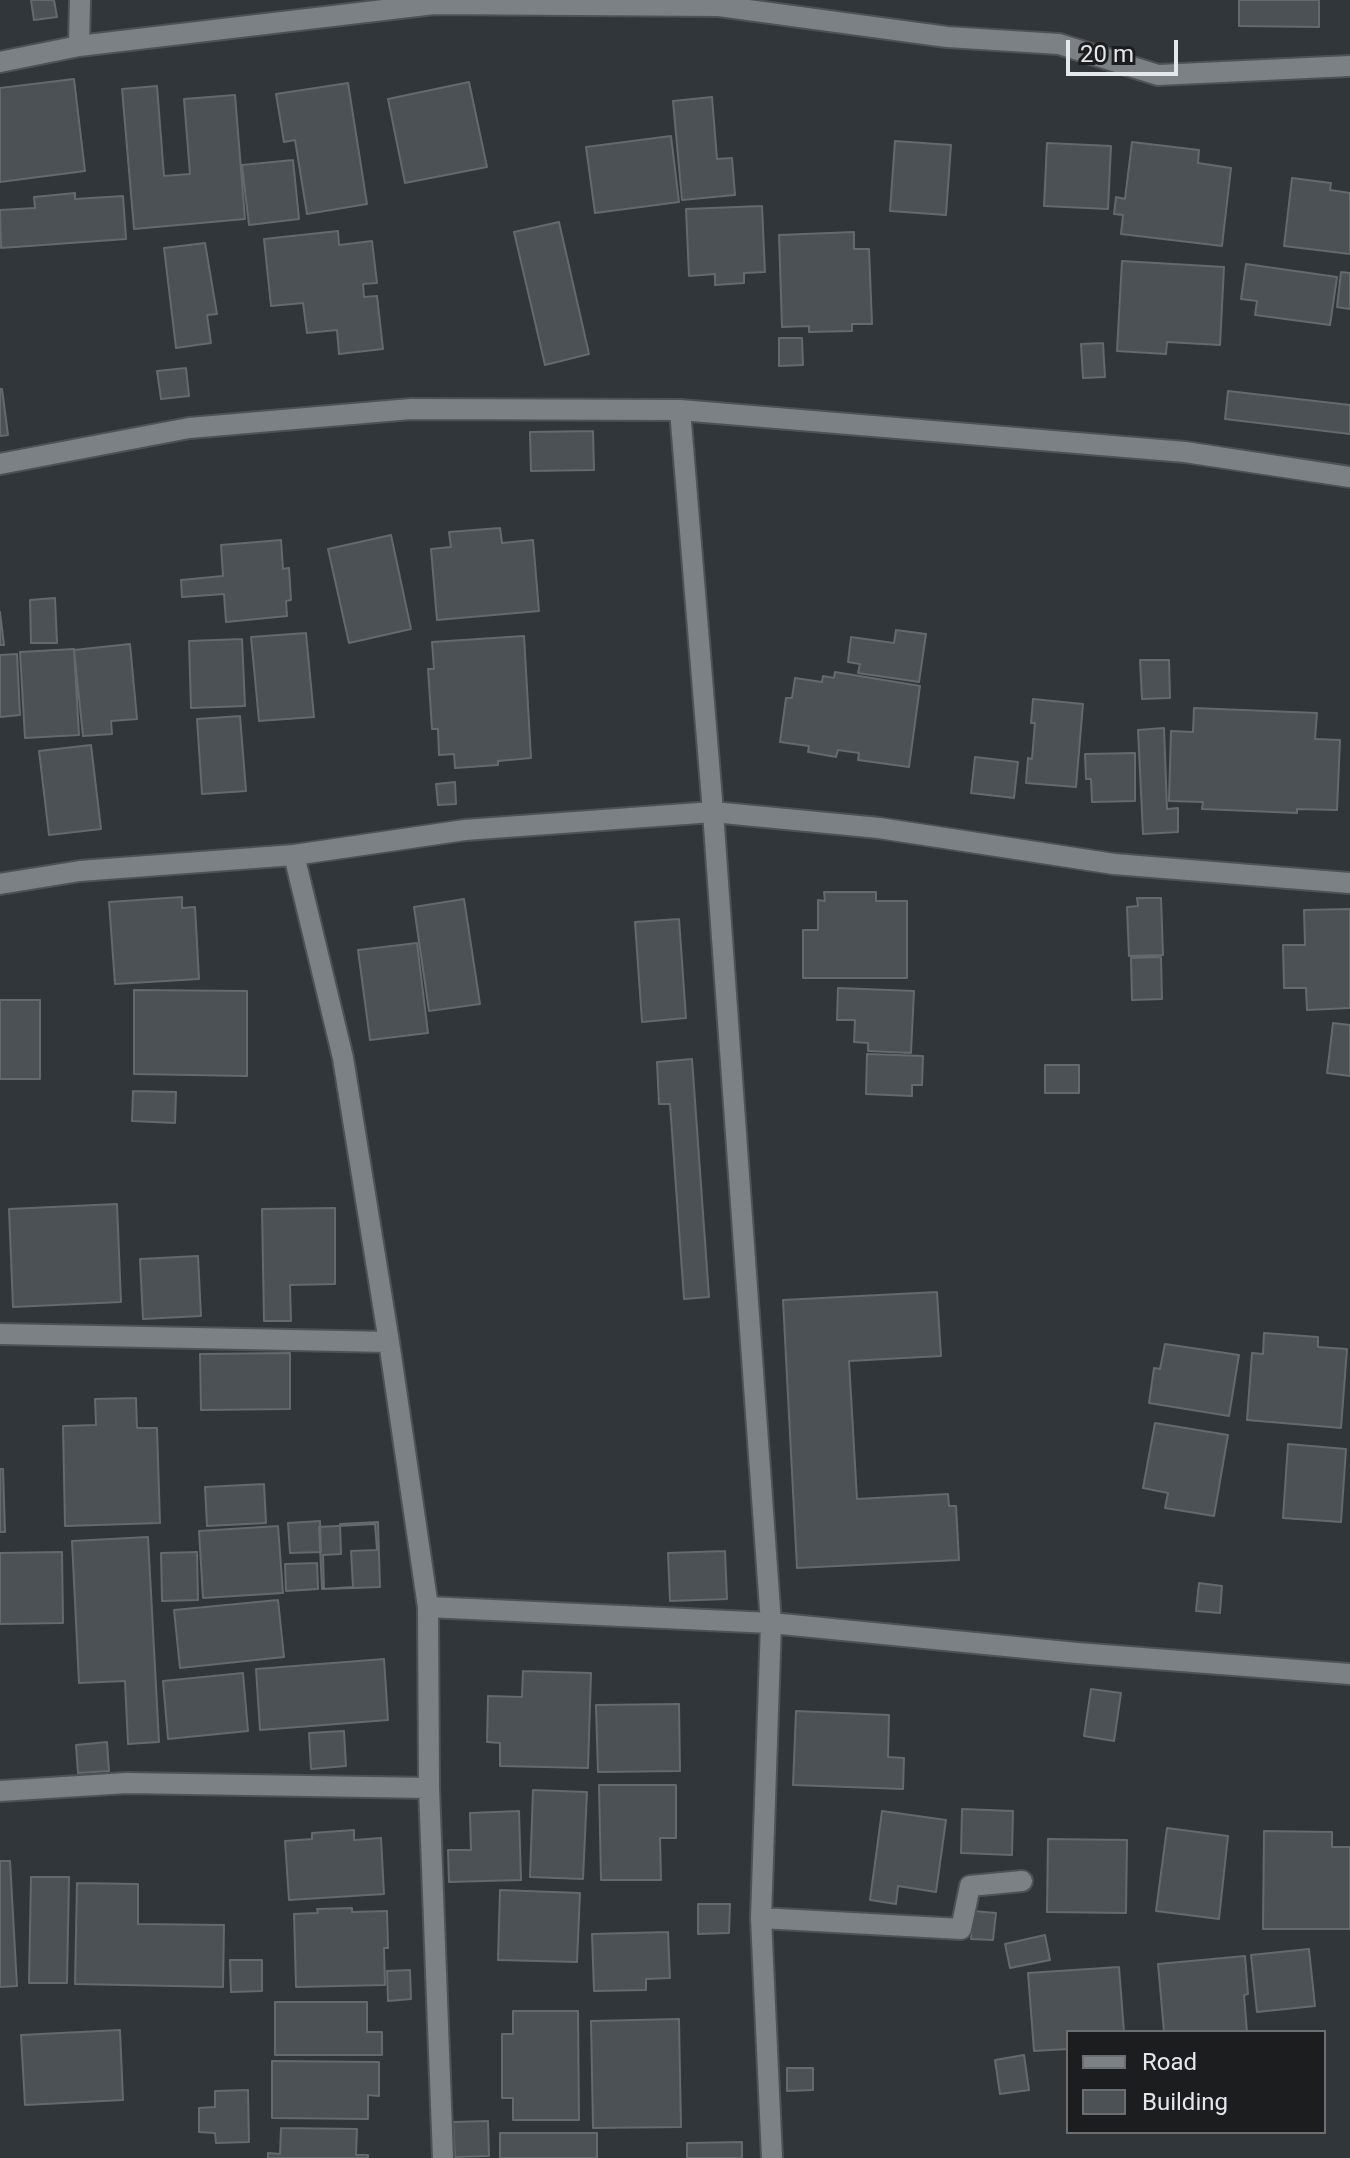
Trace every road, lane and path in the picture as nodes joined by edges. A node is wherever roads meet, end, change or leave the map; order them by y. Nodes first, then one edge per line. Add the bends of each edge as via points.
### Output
1 (80, 0) edge
2 (79, 46) junction
3 (0, 62) edge
4 (1350, 66) edge
5 (680, 410) junction
6 (0, 464) edge
7 (1350, 477) edge
8 (713, 812) junction
9 (294, 855) junction
10 (1350, 883) edge
11 (0, 884) edge
12 (0, 1334) edge
13 (389, 1342) junction
14 (428, 1607) junction
15 (771, 1623) junction
16 (1350, 1674) edge
17 (429, 1788) junction
18 (0, 1791) edge
19 (1022, 1881) dead end
20 (761, 1918) junction
21 (443, 2158) edge
22 (772, 2158) edge

1 - 2 street
2 - 3 street
2 - 4 street via 434,4 719,6 947,37 1059,44 1158,75
5 - 6 street via 396,410 189,428
5 - 7 street via 1185,452
5 - 8 street
8 - 9 street via 465,830
8 - 10 street via 879,828 1114,864
8 - 15 street
9 - 11 street via 80,871
9 - 13 street via 343,1058
12 - 13 street
13 - 14 street
14 - 15 street
14 - 17 street
15 - 16 street
15 - 20 street
17 - 18 street via 127,1783
17 - 21 street
19 - 20 street via 970,1886 961,1929
20 - 22 street

